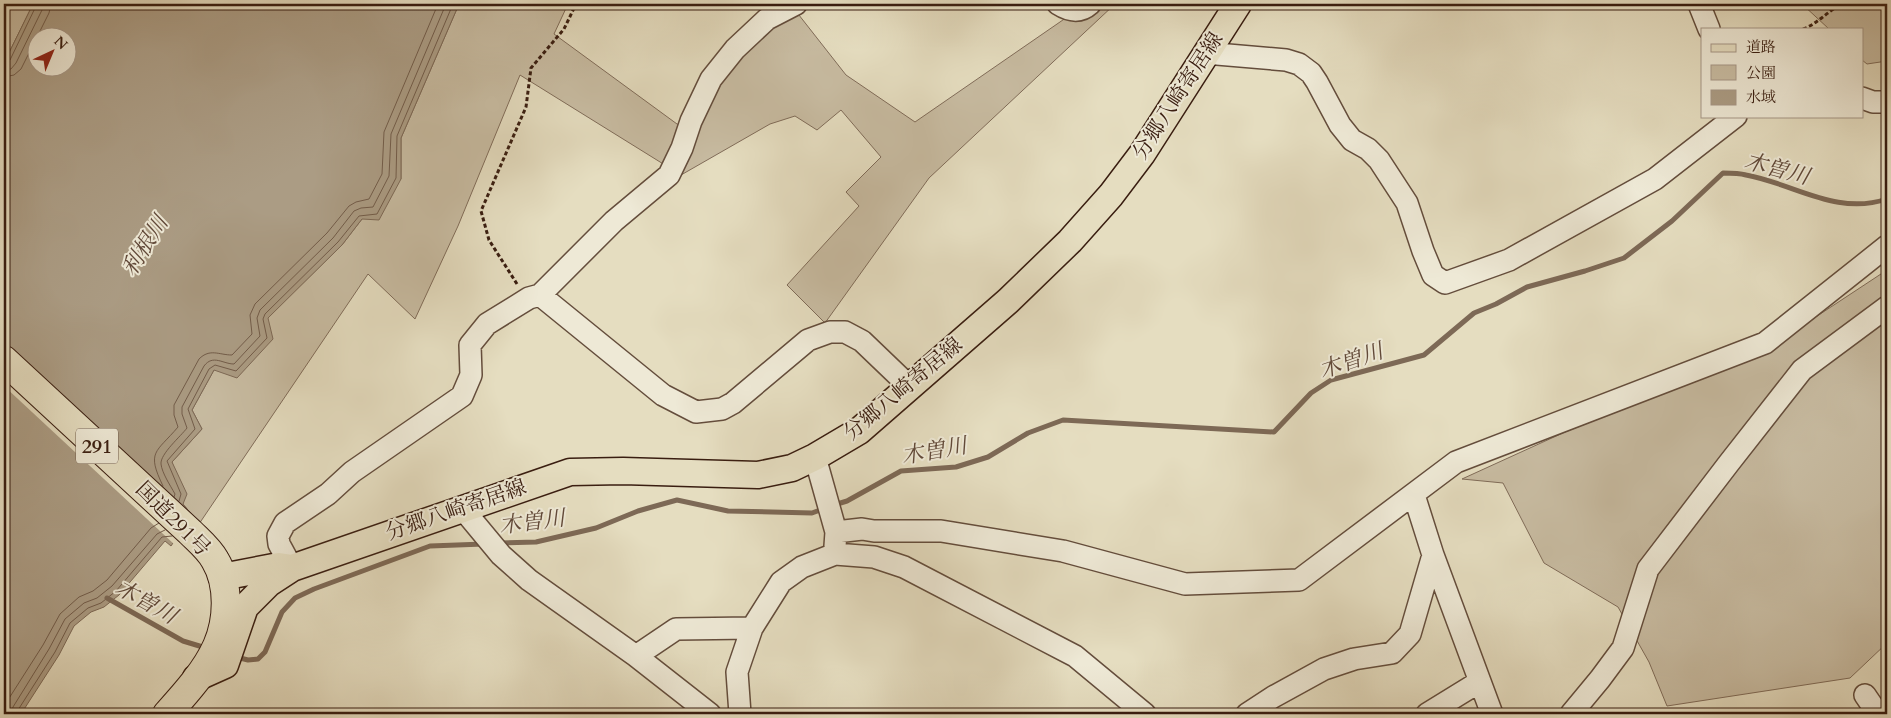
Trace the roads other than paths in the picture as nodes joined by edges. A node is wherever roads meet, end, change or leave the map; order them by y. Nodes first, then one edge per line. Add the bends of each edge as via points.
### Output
1 (796, 4) edge
2 (1058, 4) edge
3 (1090, 4) edge
4 (1238, 4) edge
5 (1700, 4) edge
6 (1709, 28) edge
7 (1205, 53) junction
8 (1864, 99) edge
9 (1887, 102) edge
10 (1733, 118) edge
11 (1887, 246) edge
12 (535, 296) junction
13 (1887, 307) edge
14 (4, 360) edge
15 (910, 387) junction
16 (815, 457) junction
17 (1414, 495) junction
18 (469, 518) junction
19 (834, 527) junction
20 (835, 554) junction
21 (1433, 555) junction
22 (292, 568) junction
23 (222, 577) junction
24 (752, 628) junction
25 (636, 656) junction
26 (216, 658) junction
27 (1479, 682) junction
28 (1865, 695) dead end
29 (167, 714) edge
30 (710, 714) edge
31 (740, 714) edge
32 (1144, 714) edge
33 (1247, 714) edge
34 (1426, 714) edge
35 (1492, 714) edge
36 (1571, 714) edge
37 (1878, 714) edge

1 - 12 street via 767,20 735,49 712,79 690,121 669,175 614,221
2 - 3 street via 1077,11
4 - 7 main road, 分郷八崎寄居線
5 - 6 street
7 - 10 street via 1286,60 1311,73 1340,125 1352,140 1379,160 1407,203 1433,275 1445,283 1509,260 1655,179
7 - 15 main road, 分郷八崎寄居線 via 1142,154 1100,208 1008,301
8 - 9 street
11 - 17 street via 1765,343 1456,462
12 - 15 street via 663,395 696,412 728,406 808,340 830,332 845,332 862,342
12 - 22 street via 487,324 470,345 470,375 462,396 285,523 278,536
13 - 36 street via 1802,370 1729,463 1648,569 1622,648
14 - 23 highway, 国道291号 / 291 via 207,548
15 - 16 main road, 分郷八崎寄居線 via 859,430
16 - 18 main road, 分郷八崎寄居線 via 792,468 758,475 570,472
16 - 19 street
17 - 19 street via 1300,580 1185,584 1063,551 941,531
17 - 21 street
18 - 22 main road, 分郷八崎寄居線
18 - 25 street via 501,555 529,580
19 - 20 street
20 - 24 street via 802,567 781,582
20 - 32 street via 874,557 904,567 1075,656
21 - 27 street
21 - 33 street via 1410,634 1392,653 1354,659 1324,669
22 - 23 main road, 分郷八崎寄居線 via 279,566
22 - 26 main road via 269,583 246,607
23 - 26 highway, 国道291号 / 291 via 226,607
24 - 25 street via 676,629
24 - 31 street via 736,672
25 - 30 street
26 - 29 highway, 国道291号 / 291
27 - 34 street
27 - 35 street
28 - 37 street

